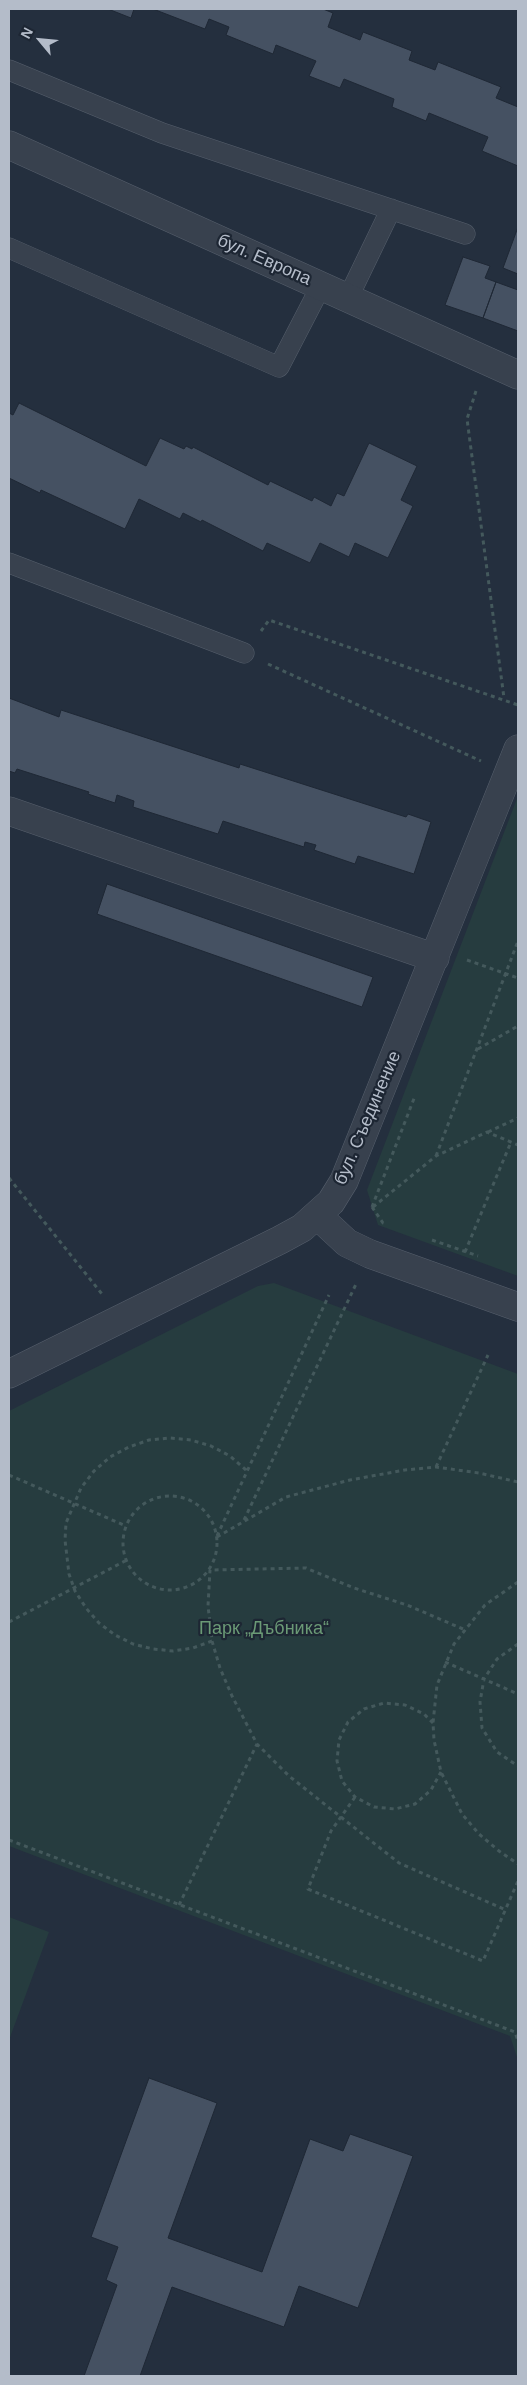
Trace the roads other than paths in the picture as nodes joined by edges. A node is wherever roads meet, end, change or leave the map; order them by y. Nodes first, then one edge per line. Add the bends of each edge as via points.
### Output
1 (9, 70) edge
2 (9, 145) edge
3 (390, 209) junction
4 (465, 234) dead end
5 (9, 248) edge
6 (321, 286) junction
7 (348, 298) junction
8 (518, 375) edge
9 (9, 563) edge
10 (244, 654) road end
11 (513, 761) edge
12 (9, 811) edge
13 (435, 958) junction
14 (318, 1216) junction
15 (518, 1307) edge
16 (9, 1374) edge

1 - 3 lane via 162,133
2 - 6 street, бул. Европа
3 - 4 lane
3 - 7 lane
5 - 6 lane via 279,367
6 - 7 street, бул. Европа
7 - 8 street, бул. Европа
9 - 10 lane
11 - 13 street, бул. Съединение
12 - 13 street
13 - 14 street, бул. Съединение via 344,1181
14 - 15 street via 347,1243 370,1254
14 - 16 street, бул. Съединение via 280,1240

